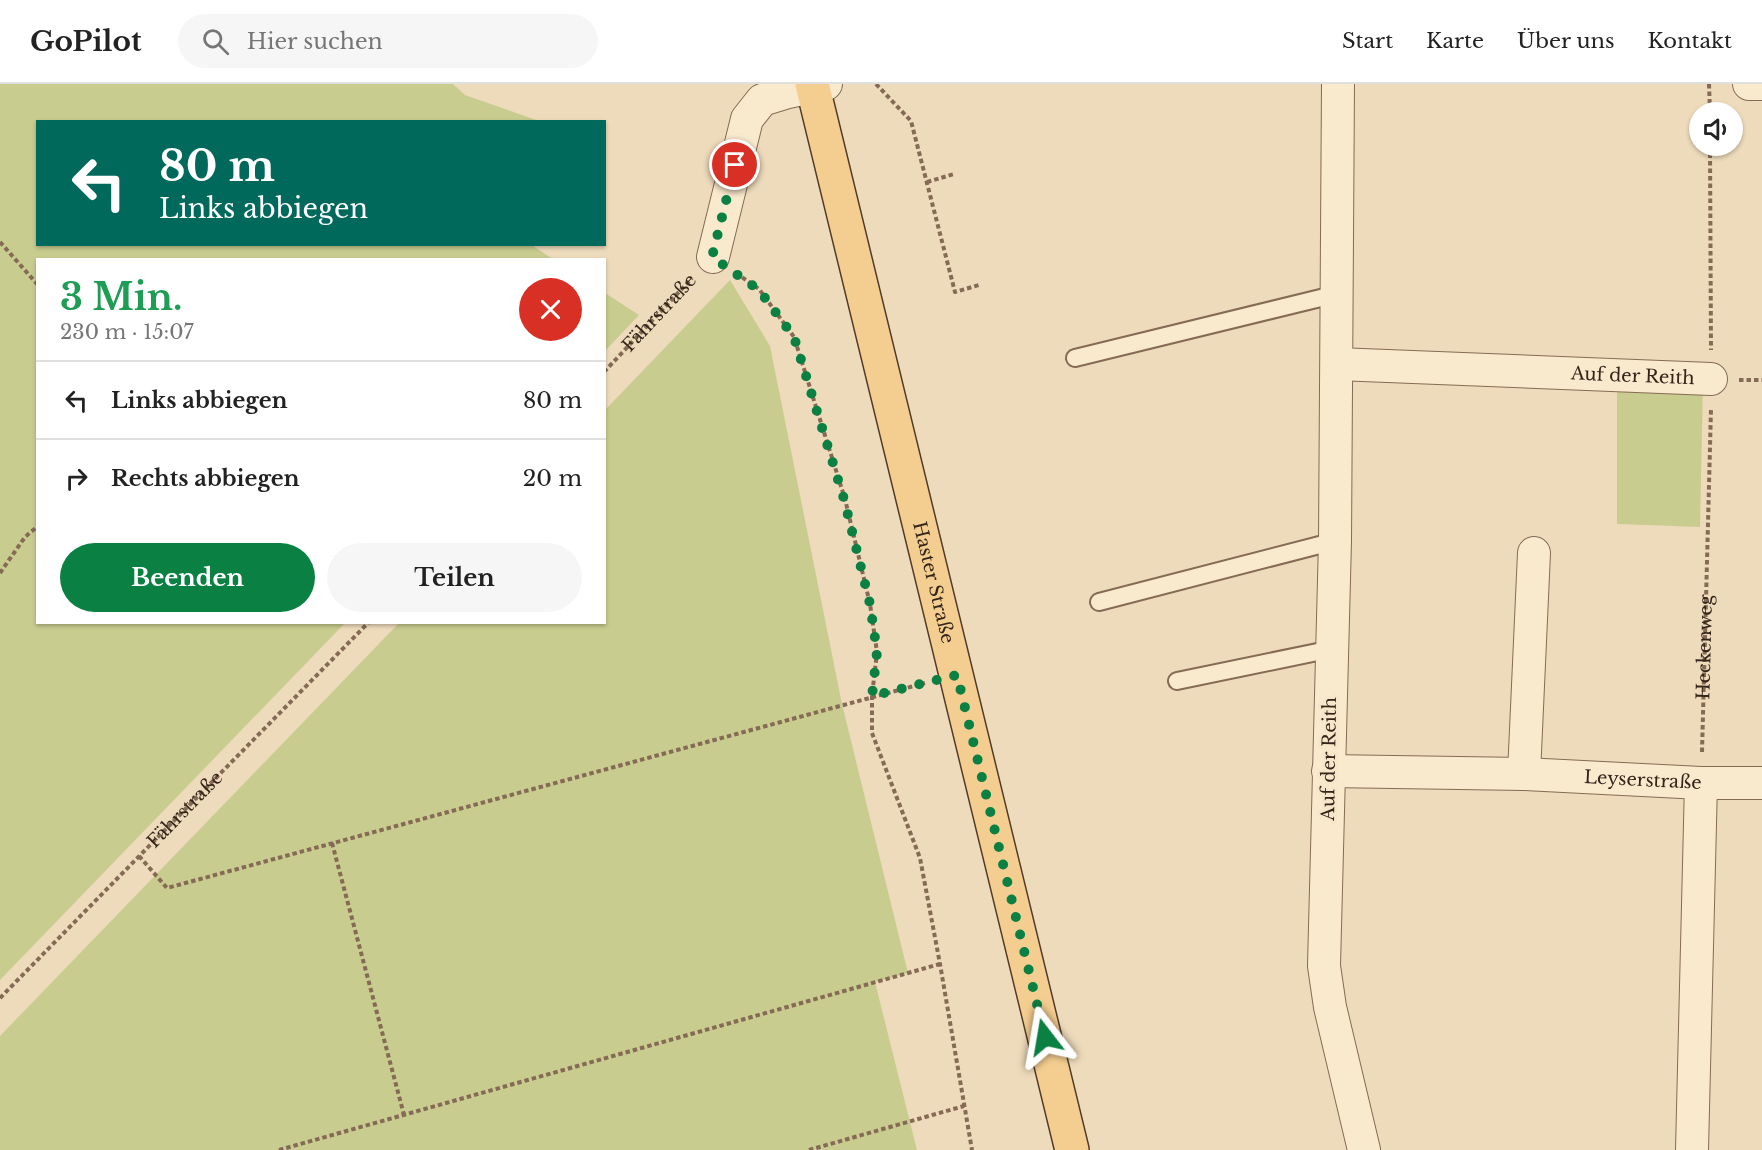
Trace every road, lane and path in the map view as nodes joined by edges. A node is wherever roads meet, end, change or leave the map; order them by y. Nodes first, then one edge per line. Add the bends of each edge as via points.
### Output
1 (876, 84) edge
2 (1338, 84) edge
3 (1709, 84) edge
4 (1749, 84) edge
5 (1762, 84) edge
6 (817, 85) edge
7 (1710, 102) edge
8 (1710, 156) edge
9 (954, 174) dead end
10 (927, 182) junction
11 (0, 242) edge
12 (712, 257) junction
13 (36, 283) edge
14 (979, 285) dead end
15 (1337, 294) junction
16 (1075, 358) dead end
17 (1337, 364) junction
18 (606, 370) edge
19 (1712, 379) junction
20 (36, 528) edge
21 (1335, 541) junction
22 (1534, 554) dead end
23 (0, 573) edge
24 (1099, 602) dead end
25 (365, 624) edge
26 (1332, 649) junction
27 (957, 675) junction
28 (1177, 681) dead end
29 (872, 696) junction
30 (1328, 771) junction
31 (1524, 774) junction
32 (1701, 783) junction
33 (1762, 783) edge
34 (332, 843) junction
35 (139, 856) junction
36 (940, 964) junction
37 (0, 998) edge
38 (964, 1106) junction
39 (404, 1115) junction
40 (279, 1150) edge
41 (809, 1150) edge
42 (972, 1150) edge
43 (1072, 1150) edge
44 (1364, 1150) edge
45 (1692, 1150) edge

1 - 10 path via 911,121
2 - 15 street, Auf der Reith
3 - 7 path
4 - 5 street
6 - 12 street via 762,100 747,119
6 - 27 main road, Haster Straße
8 - 19 path, Heckenweg
9 - 10 path
10 - 14 path via 955,292
11 - 13 path
12 - 18 path, Fährstraße
12 - 29 path via 759,290 794,337 844,499 870,604 877,652
15 - 16 lane
15 - 17 street, Auf der Reith
17 - 19 street, Auf der Reith
17 - 21 street, Auf der Reith
19 - 32 path, Heckenweg
20 - 23 path
21 - 24 lane
21 - 26 street, Auf der Reith
22 - 31 street
25 - 35 path, Fährstraße
26 - 28 lane
26 - 30 street, Auf der Reith
27 - 29 path
27 - 43 main road, Haster Straße
29 - 34 path
29 - 36 path via 872,733 920,858
30 - 31 street, Leyserstraße
30 - 44 street, Auf der Reith via 1324,966
31 - 32 street, Leyserstraße
32 - 33 street, Leyserstraße
32 - 45 street
34 - 35 path via 167,888
34 - 39 path
35 - 37 path, Fährstraße
36 - 38 path
36 - 39 path
38 - 41 path
38 - 42 path
39 - 40 path

